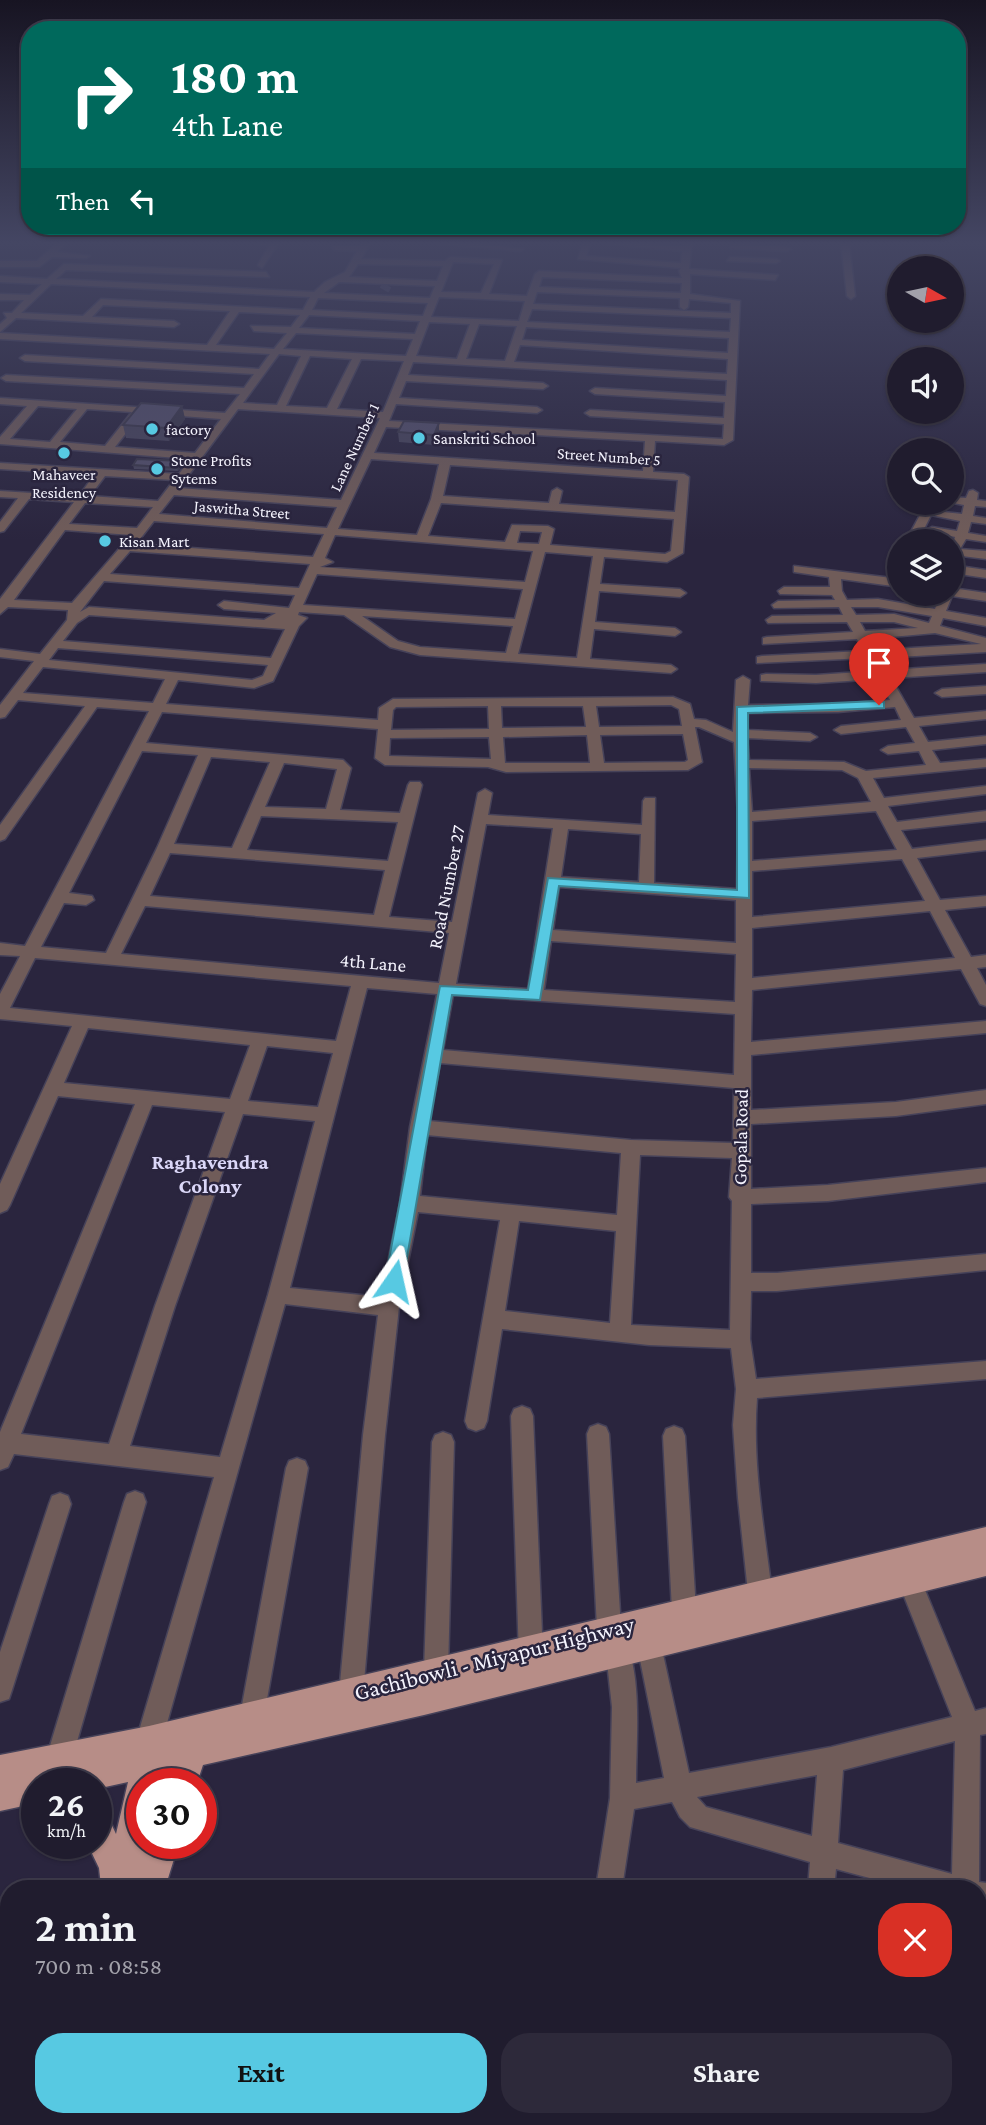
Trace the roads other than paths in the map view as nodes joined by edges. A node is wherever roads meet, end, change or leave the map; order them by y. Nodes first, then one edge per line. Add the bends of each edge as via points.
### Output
1 (40, 341) edge
2 (104, 341) edge
3 (160, 341) edge
4 (214, 341) edge
5 (285, 341) edge
6 (417, 341) edge
7 (468, 341) edge
8 (517, 341) edge
9 (520, 341) edge
10 (568, 341) edge
11 (608, 341) edge
12 (734, 341) edge
13 (158, 344) junction
14 (575, 344) junction
15 (600, 345) junction
16 (210, 347) junction
17 (277, 351) junction
18 (307, 353) junction
19 (358, 356) junction
20 (733, 356) junction
21 (25, 358) junction
22 (410, 358) junction
23 (461, 361) junction
24 (509, 363) junction
25 (550, 365) junction
26 (600, 368) junction
27 (261, 372) junction
28 (731, 377) junction
29 (402, 378) junction
30 (3, 382) edge
31 (543, 386) junction
32 (246, 391) junction
33 (595, 391) junction
34 (729, 399) junction
35 (0, 401) edge
36 (393, 401) junction
37 (35, 403) junction
38 (84, 406) junction
39 (235, 406) junction
40 (280, 408) junction
41 (139, 410) junction
42 (537, 410) junction
43 (331, 411) junction
44 (590, 413) junction
45 (228, 416) junction
46 (387, 421) junction
47 (728, 421) junction
48 (533, 433) junction
49 (584, 436) junction
50 (650, 440) junction
51 (1, 441) edge
52 (53, 445) junction
53 (108, 449) junction
54 (197, 456) junction
55 (372, 456) junction
56 (445, 461) junction
57 (0, 466) edge
58 (102, 472) junction
59 (648, 474) junction
60 (180, 477) junction
61 (169, 491) junction
62 (557, 491) dead end
63 (978, 493) edge
64 (0, 494) edge
65 (27, 495) junction
66 (83, 499) junction
67 (438, 499) junction
68 (159, 504) junction
69 (344, 504) junction
70 (986, 504) edge
71 (553, 508) junction
72 (956, 515) edge
73 (679, 516) junction
74 (150, 517) junction
75 (965, 518) junction
76 (986, 521) edge
77 (64, 527) junction
78 (0, 529) edge
79 (963, 529) edge
80 (140, 532) junction
81 (336, 533) junction
82 (964, 535) edge
83 (986, 538) edge
84 (421, 539) junction
85 (510, 545) junction
86 (127, 547) junction
87 (542, 548) junction
88 (598, 552) junction
89 (964, 552) edge
90 (986, 555) edge
91 (320, 566) junction
92 (798, 569) dead end
93 (964, 571) edge
94 (835, 574) junction
95 (986, 574) edge
96 (887, 578) edge
97 (98, 583) junction
98 (528, 586) junction
99 (594, 587) junction
100 (784, 591) dead end
101 (836, 591) junction
102 (302, 592) junction
103 (680, 593) dead end
104 (964, 594) edge
105 (986, 597) edge
106 (844, 603) junction
107 (2, 605) edge
108 (778, 605) dead end
109 (944, 606) edge
110 (300, 609) junction
111 (221, 610) dead end
112 (89, 611) junction
113 (348, 612) junction
114 (74, 613) junction
115 (245, 616) junction
116 (854, 617) junction
117 (772, 620) dead end
118 (986, 622) edge
119 (519, 623) junction
120 (939, 624) junction
121 (293, 625) junction
122 (589, 625) junction
123 (675, 632) dead end
124 (864, 637) junction
125 (766, 641) dead end
126 (986, 642) edge
127 (53, 644) junction
128 (986, 648) edge
129 (0, 653) edge
130 (876, 656) junction
131 (511, 658) junction
132 (762, 660) dead end
133 (40, 661) junction
134 (275, 662) junction
135 (583, 663) junction
136 (986, 668) edge
137 (671, 669) dead end
138 (886, 675) junction
139 (173, 677) junction
140 (766, 678) dead end
141 (743, 680) dead end
142 (986, 690) edge
143 (942, 693) dead end
144 (13, 696) junction
145 (94, 702) junction
146 (589, 702) junction
147 (494, 703) junction
148 (900, 704) junction
149 (157, 706) junction
150 (741, 709) junction
151 (0, 713) edge
152 (986, 715) edge
153 (911, 724) junction
154 (384, 729) junction
155 (689, 729) junction
156 (841, 730) dead end
157 (593, 731) junction
158 (496, 732) junction
159 (740, 737) junction
160 (810, 737) dead end
161 (986, 740) edge
162 (136, 746) junction
163 (923, 747) junction
164 (888, 750) dead end
165 (206, 752) junction
166 (279, 758) junction
167 (986, 763) edge
168 (740, 764) junction
169 (498, 765) junction
170 (598, 767) junction
171 (936, 769) junction
172 (864, 775) junction
173 (415, 785) dead end
174 (986, 790) edge
175 (485, 793) dead end
176 (650, 801) dead end
177 (879, 805) junction
178 (256, 811) junction
179 (332, 814) junction
180 (986, 816) edge
181 (745, 817) junction
182 (405, 818) junction
183 (480, 818) junction
184 (561, 824) junction
185 (891, 827) junction
186 (649, 830) junction
187 (0, 836) edge
188 (986, 845) edge
189 (165, 848) junction
190 (238, 853) junction
191 (906, 854) junction
192 (394, 866) junction
193 (744, 867) junction
194 (553, 881) junction
195 (646, 887) junction
196 (744, 895) junction
197 (57, 897) junction
198 (86, 900) dead end
199 (140, 900) junction
200 (986, 901) edge
201 (934, 905) junction
202 (380, 921) junction
203 (743, 923) junction
204 (457, 928) junction
205 (544, 935) junction
206 (0, 949) edge
207 (744, 949) junction
208 (28, 953) junction
209 (110, 961) junction
210 (986, 961) edge
211 (966, 963) junction
212 (360, 982) junction
213 (743, 985) junction
214 (445, 989) junction
215 (535, 996) junction
216 (986, 1000) edge
217 (744, 1009) junction
218 (0, 1012) edge
219 (83, 1021) junction
220 (986, 1027) edge
221 (261, 1038) junction
222 (344, 1048) junction
223 (744, 1049) junction
224 (434, 1056) junction
225 (742, 1082) junction
226 (52, 1089) junction
227 (986, 1097) edge
228 (146, 1098) junction
229 (237, 1107) junction
230 (326, 1115) junction
231 (741, 1118) junction
232 (419, 1127) junction
233 (631, 1147) junction
234 (741, 1151) junction
235 (986, 1175) edge
236 (739, 1197) junction
237 (410, 1203) junction
238 (0, 1205) edge
239 (511, 1213) junction
240 (627, 1224) junction
241 (986, 1262) edge
242 (742, 1282) junction
243 (278, 1294) junction
244 (389, 1307) junction
245 (493, 1319) junction
246 (620, 1333) junction
247 (740, 1339) junction
248 (986, 1370) edge
249 (747, 1389) junction
250 (522, 1416) dead end
251 (475, 1421) dead end
252 (598, 1434) dead end
253 (674, 1436) dead end
254 (443, 1442) dead end
255 (3, 1448) edge
256 (116, 1455) junction
257 (228, 1468) junction
258 (297, 1468) dead end
259 (135, 1502) dead end
260 (60, 1504) dead end
261 (986, 1540) edge
262 (986, 1563) edge
263 (910, 1581) junction
264 (760, 1592) junction
265 (684, 1610) junction
266 (614, 1640) junction
267 (649, 1645) junction
268 (531, 1660) junction
269 (436, 1671) junction
270 (0, 1690) edge
271 (351, 1694) junction
272 (252, 1716) junction
273 (977, 1723) edge
274 (191, 1754) junction
275 (831, 1760) junction
276 (67, 1768) edge
277 (145, 1768) edge
278 (187, 1768) edge
279 (0, 1770) edge
280 (21, 1772) edge
281 (679, 1787) junction
282 (21, 1790) edge
283 (0, 1795) edge
284 (623, 1798) junction
285 (824, 1853) junction
286 (126, 1856) edge
287 (112, 1859) edge
288 (158, 1859) edge
289 (118, 1880) edge
290 (121, 1880) edge
291 (151, 1880) edge
292 (610, 1880) edge
293 (822, 1880) edge
294 (924, 1880) edge
295 (966, 1880) edge

1 - 21 street
2 - 13 street
3 - 13 street
4 - 16 street
5 - 17 street
6 - 22 street, Lane Number 1
7 - 23 street
8 - 24 street
9 - 14 street
10 - 14 street
11 - 15 street
12 - 20 street
13 - 16 street
14 - 15 street
15 - 20 street
16 - 17 street
17 - 18 street
17 - 27 street
18 - 19 street
18 - 40 street
19 - 22 street
19 - 43 street
20 - 28 street
21 - 27 street
21 - 30 street
22 - 23 street
22 - 29 street, Lane Number 1
23 - 24 street
24 - 25 street
25 - 26 street
25 - 31 street
26 - 28 street
26 - 33 street
27 - 32 street
28 - 34 street
29 - 31 street
29 - 36 street, Lane Number 1
30 - 32 street
31 - 42 street
32 - 39 street
33 - 34 street
33 - 44 street
34 - 47 street
35 - 37 street
36 - 42 street
36 - 46 street, Lane Number 1
37 - 38 street
37 - 51 street
38 - 41 street
38 - 52 street
39 - 40 street
39 - 45 street
40 - 43 street
41 - 45 street
41 - 53 street
42 - 48 street
43 - 46 street
44 - 47 street
44 - 49 street
45 - 54 street
46 - 48 street
46 - 55 street, Lane Number 1
47 - 50 street via 728,440 724,442
48 - 49 street
49 - 50 street
50 - 59 street
51 - 52 street
52 - 53 street
53 - 54 street
54 - 60 street
55 - 56 street, Street Number 5
55 - 69 street, Lane Number 1
55 - 81 street
56 - 59 street, Street Number 5
56 - 67 street
57 - 58 street
58 - 60 street
58 - 66 street
59 - 73 street, Street Number 5 via 684,477
60 - 61 street
61 - 68 street
61 - 69 street
62 - 71 street
63 - 70 street
63 - 75 street
64 - 65 street
65 - 66 street
65 - 78 street
66 - 68 street
66 - 77 street
67 - 71 street
67 - 84 street
68 - 74 street
69 - 81 street, Lane Number 1
71 - 73 street via 615,519
72 - 75 street
73 - 88 street, Jaswitha Street via 677,554 673,557
74 - 80 street
74 - 81 street, Jaswitha Street
75 - 76 street
75 - 79 street
77 - 80 street
77 - 107 street
80 - 86 street
81 - 84 street, Jaswitha Street
81 - 91 street
82 - 83 street
84 - 85 street, Jaswitha Street
85 - 87 street, Jaswitha Street
85 - 87 street via 516,526 547,528
86 - 91 street
86 - 97 street
87 - 88 street, Jaswitha Street
87 - 98 street
88 - 99 street
89 - 90 street
91 - 98 street
91 - 102 street
91 - 110 street
92 - 94 street
93 - 95 street
94 - 96 street
94 - 101 street
97 - 102 street
97 - 112 street via 99,592
97 - 114 street
98 - 119 street
99 - 103 street
99 - 122 street
100 - 101 street
101 - 106 street
102 - 110 street
104 - 105 street
106 - 108 street
106 - 116 street
106 - 120 street via 878,603
107 - 114 street
109 - 120 street
110 - 113 street
110 - 121 street via 300,620
111 - 115 street
112 - 114 street
112 - 115 street
113 - 119 street
113 - 131 street via 405,648
114 - 127 street
115 - 121 street
116 - 117 street
116 - 120 street
116 - 124 street
118 - 120 street
119 - 131 street
120 - 124 street
120 - 126 street
121 - 134 street
122 - 123 street
122 - 135 street
124 - 125 street
124 - 130 street
127 - 133 street
127 - 134 street
128 - 130 street
129 - 133 street
130 - 132 street
130 - 138 street
131 - 135 street
133 - 139 street
133 - 144 street
134 - 139 street via 268,678 254,684
135 - 137 street
136 - 138 street
138 - 140 street
138 - 148 street
139 - 149 street
141 - 150 street, Gopala Road
142 - 143 street
144 - 145 street
144 - 151 street
145 - 149 street
145 - 187 street
146 - 147 street
146 - 155 street via 677,701 685,707
146 - 157 street
147 - 154 street via 393,703 386,708
147 - 158 street
148 - 150 street
148 - 153 street
149 - 154 street
149 - 162 street
150 - 159 street, Gopala Road
152 - 153 street
153 - 156 street
153 - 163 street
154 - 158 street
154 - 169 street via 382,758 387,762
155 - 157 street
155 - 159 street via 704,734 713,729
155 - 170 street via 693,765
157 - 158 street
157 - 170 street
158 - 169 street
159 - 160 street
159 - 168 street, Gopala Road
161 - 163 street
162 - 165 street
162 - 197 street
163 - 164 street
163 - 171 street
165 - 166 street
165 - 189 street
166 - 178 street
166 - 179 street via 343,765
167 - 171 street
168 - 172 street via 844,766
168 - 181 street, Gopala Road
169 - 170 street
171 - 172 street
172 - 177 street
173 - 182 street
174 - 177 street
175 - 183 street, Road Number 27
176 - 186 street
177 - 181 street
177 - 185 street
178 - 179 street
178 - 190 street
179 - 182 street
180 - 185 street
181 - 193 street, Gopala Road
182 - 192 street
183 - 184 street
183 - 204 street, Road Number 27
184 - 186 street
184 - 194 street
185 - 191 street
186 - 195 street
188 - 191 street
189 - 190 street
189 - 199 street
190 - 192 street
191 - 193 street
191 - 201 street
192 - 202 street
193 - 196 street, Gopala Road
194 - 195 street
194 - 205 street
195 - 196 street
196 - 203 street, Gopala Road
197 - 198 street
197 - 208 street
199 - 202 street
199 - 209 street
200 - 201 street
201 - 203 street
201 - 211 street
202 - 204 street
203 - 207 street, Gopala Road
204 - 214 street, Road Number 27
205 - 207 street
205 - 215 street
206 - 208 street, 4th Lane
207 - 213 street, Gopala Road
208 - 209 street, 4th Lane
208 - 218 street
209 - 212 street, 4th Lane
210 - 211 street
211 - 213 street
211 - 216 street
212 - 214 street, 4th Lane
212 - 222 street
213 - 217 street, Gopala Road
214 - 215 street, 4th Lane
214 - 224 street, Road Number 27
215 - 217 street, 4th Lane
217 - 223 street, Gopala Road
218 - 219 street
219 - 221 street
219 - 226 street
220 - 223 street
221 - 222 street
221 - 229 street
222 - 230 street
223 - 225 street, Gopala Road
224 - 225 street
224 - 232 street, Road Number 27
225 - 231 street, Gopala Road
226 - 228 street
226 - 238 street
227 - 231 street via 896,1109
228 - 229 street
228 - 255 street
229 - 230 street
229 - 256 street
230 - 243 street
231 - 234 street, Gopala Road
232 - 233 street
232 - 237 street, Road Number 27
233 - 234 street
233 - 240 street
234 - 236 street, Gopala Road
235 - 236 street via 828,1193
236 - 242 street, Gopala Road
237 - 239 street
237 - 244 street, Road Number 27
239 - 240 street
239 - 245 street
240 - 246 street
241 - 242 street
242 - 247 street, Gopala Road
243 - 244 street
243 - 257 street
244 - 271 street, Road Number 27
245 - 246 street
245 - 251 street
246 - 247 street
247 - 249 street, Gopala Road
248 - 249 street
249 - 264 street, Gopala Road via 744,1425
250 - 268 street
252 - 266 street
253 - 265 street
254 - 269 street
255 - 256 street
256 - 257 street
257 - 277 street
258 - 272 street
259 - 276 street
260 - 270 street
261 - 264 main road, Gachibowli - Miyapur Highway
262 - 263 main road, Gachibowli - Miyapur Highway
263 - 267 main road, Gachibowli - Miyapur Highway
263 - 273 street
264 - 265 main road, Gachibowli - Miyapur Highway
265 - 266 main road, Gachibowli - Miyapur Highway
266 - 267 main road, Gachibowli - Miyapur Highway
266 - 268 main road, Gachibowli - Miyapur Highway
266 - 284 street via 624,1707
267 - 281 street
268 - 269 main road, Gachibowli - Miyapur Highway
268 - 274 main road, Gachibowli - Miyapur Highway
269 - 271 main road, Gachibowli - Miyapur Highway
271 - 272 main road, Gachibowli - Miyapur Highway
272 - 277 main road, Gachibowli - Miyapur Highway
273 - 275 street
273 - 295 street
274 - 277 main road, Gachibowli - Miyapur Highway
274 - 278 main road
275 - 281 street
275 - 285 street
279 - 280 main road, Gachibowli - Miyapur Highway
281 - 284 street
281 - 285 street via 699,1818
282 - 283 main road
284 - 292 street
285 - 293 street
285 - 294 street
286 - 290 main road
287 - 289 main road
288 - 291 main road

